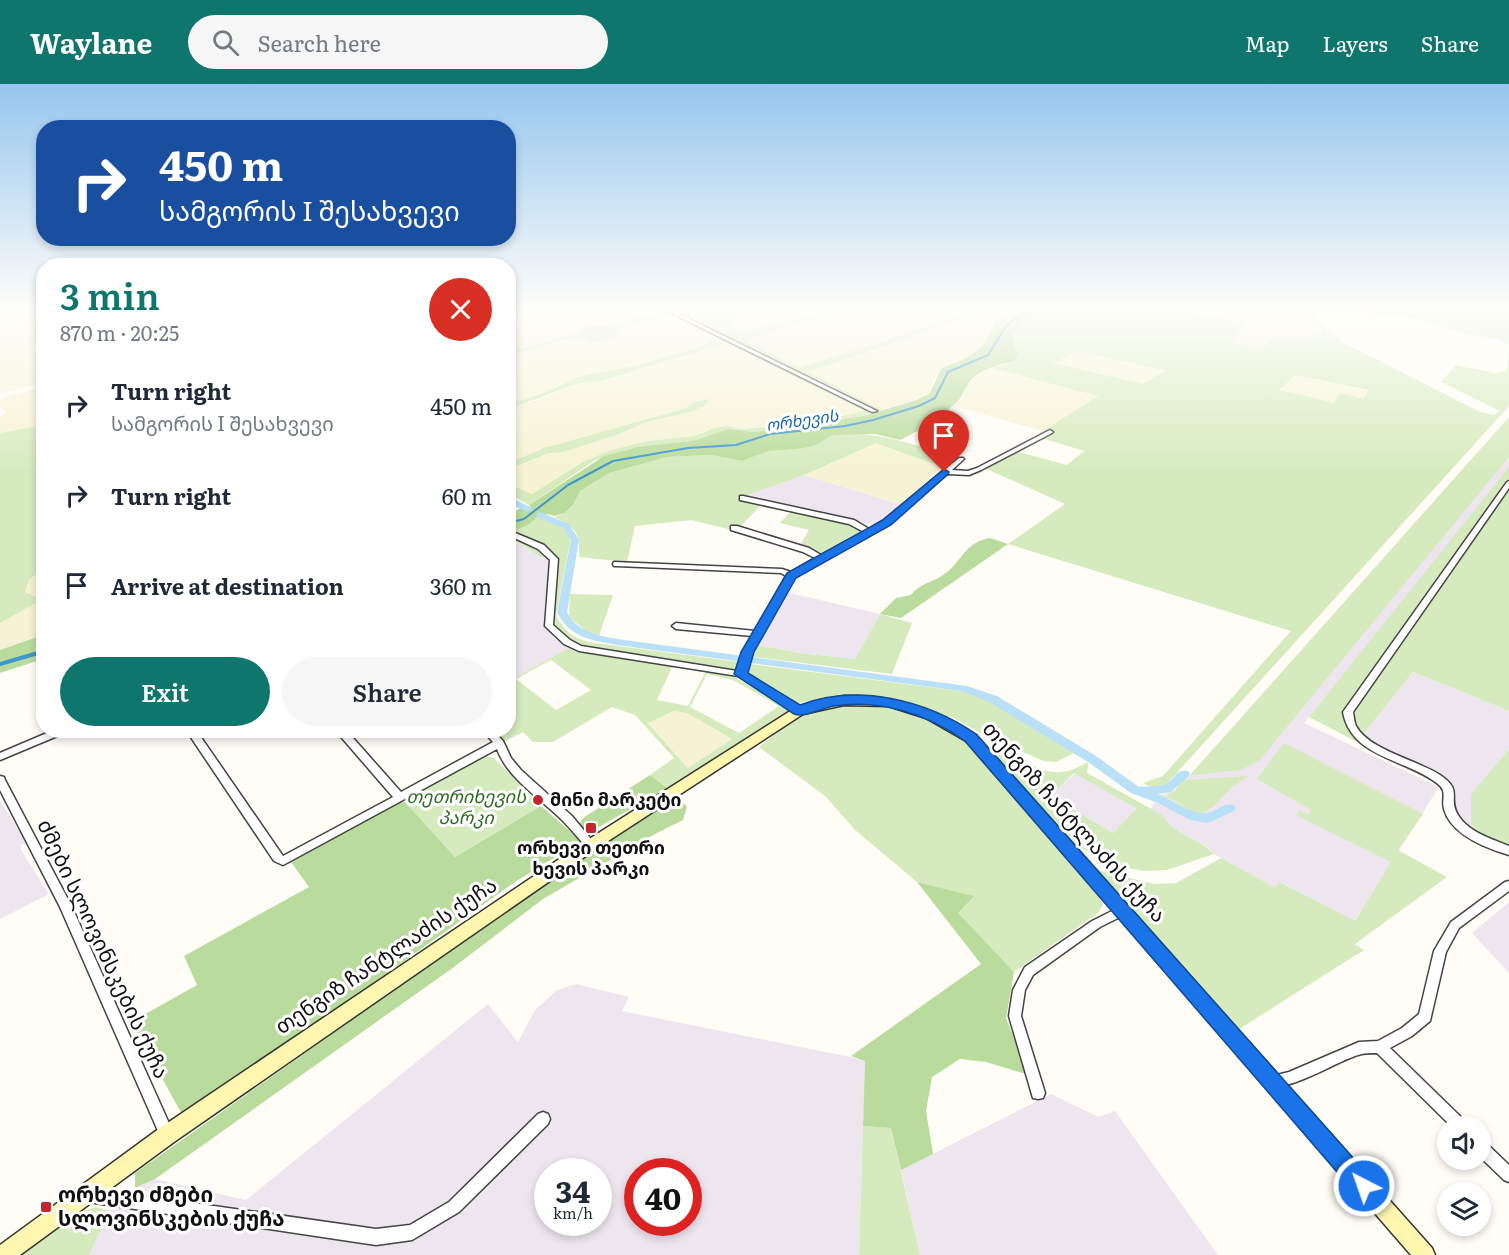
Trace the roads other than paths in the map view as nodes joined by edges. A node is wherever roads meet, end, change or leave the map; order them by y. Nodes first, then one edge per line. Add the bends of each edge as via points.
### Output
1 (775, 363) edge
2 (874, 411) dead end
3 (1050, 432) dead end
4 (961, 459) dead end
5 (944, 472) junction
6 (1509, 483) edge
7 (743, 498) dead end
8 (734, 528) dead end
9 (870, 532) junction
10 (516, 536) edge
11 (822, 559) junction
12 (617, 564) dead end
13 (791, 575) junction
14 (676, 626) dead end
15 (757, 634) junction
16 (741, 674) junction
17 (799, 711) junction
18 (45, 738) edge
19 (196, 738) edge
20 (347, 738) edge
21 (495, 738) edge
22 (500, 743) junction
23 (0, 757) edge
24 (0, 780) edge
25 (400, 798) junction
26 (591, 845) junction
27 (1509, 851) edge
28 (1509, 885) edge
29 (1122, 911) junction
30 (1380, 1047) junction
31 (1272, 1081) junction
32 (1038, 1093) dead end
33 (1450, 1116) edge
34 (543, 1119) dead end
35 (167, 1136) junction
36 (1491, 1158) edge
37 (1509, 1175) edge
38 (86, 1195) junction
39 (3, 1255) edge
40 (1425, 1255) edge

1 - 2 street
3 - 5 street via 979,469
4 - 5 street
5 - 9 street via 900,513
6 - 27 street via 1348,712 1347,722 1366,743 1445,783 1450,789 1450,813 1459,824
7 - 9 street via 851,522
8 - 11 street via 806,549
9 - 11 street
10 - 16 street via 541,547 554,559 549,626 567,642 579,648
11 - 13 street
12 - 13 street via 782,571
13 - 15 street
14 - 15 street
15 - 16 street
16 - 17 street
17 - 26 street, თენგიზ ჩანტლაძის ქუჩა
17 - 29 street, თენგიზ ჩანტლაძის ქუჩა via 840,700 879,701 921,710 946,721 971,738
18 - 23 street
19 - 25 street via 283,861
20 - 25 street
21 - 22 street
22 - 25 street
22 - 26 street via 517,773
24 - 35 street, ძმები სლოვინსკების ქუჩა via 66,907
26 - 35 street, თენგიზ ჩანტლაძის ქუჩა
28 - 30 street via 1455,925 1440,951 1425,1017
29 - 31 street, თენგიზ ჩანტლაძის ქუჩა
29 - 32 street via 1096,924 1029,971 1019,990 1015,1016
30 - 31 street via 1359,1048 1290,1078
30 - 33 street
31 - 40 street, თენგიზ ჩანტლაძის ქუჩა
34 - 38 street via 454,1208 412,1232 375,1237
35 - 38 street, თენგიზ ჩანტლაძის ქუჩა
36 - 37 street
38 - 39 street, თენგიზ ჩანტლაძის ქუჩა

